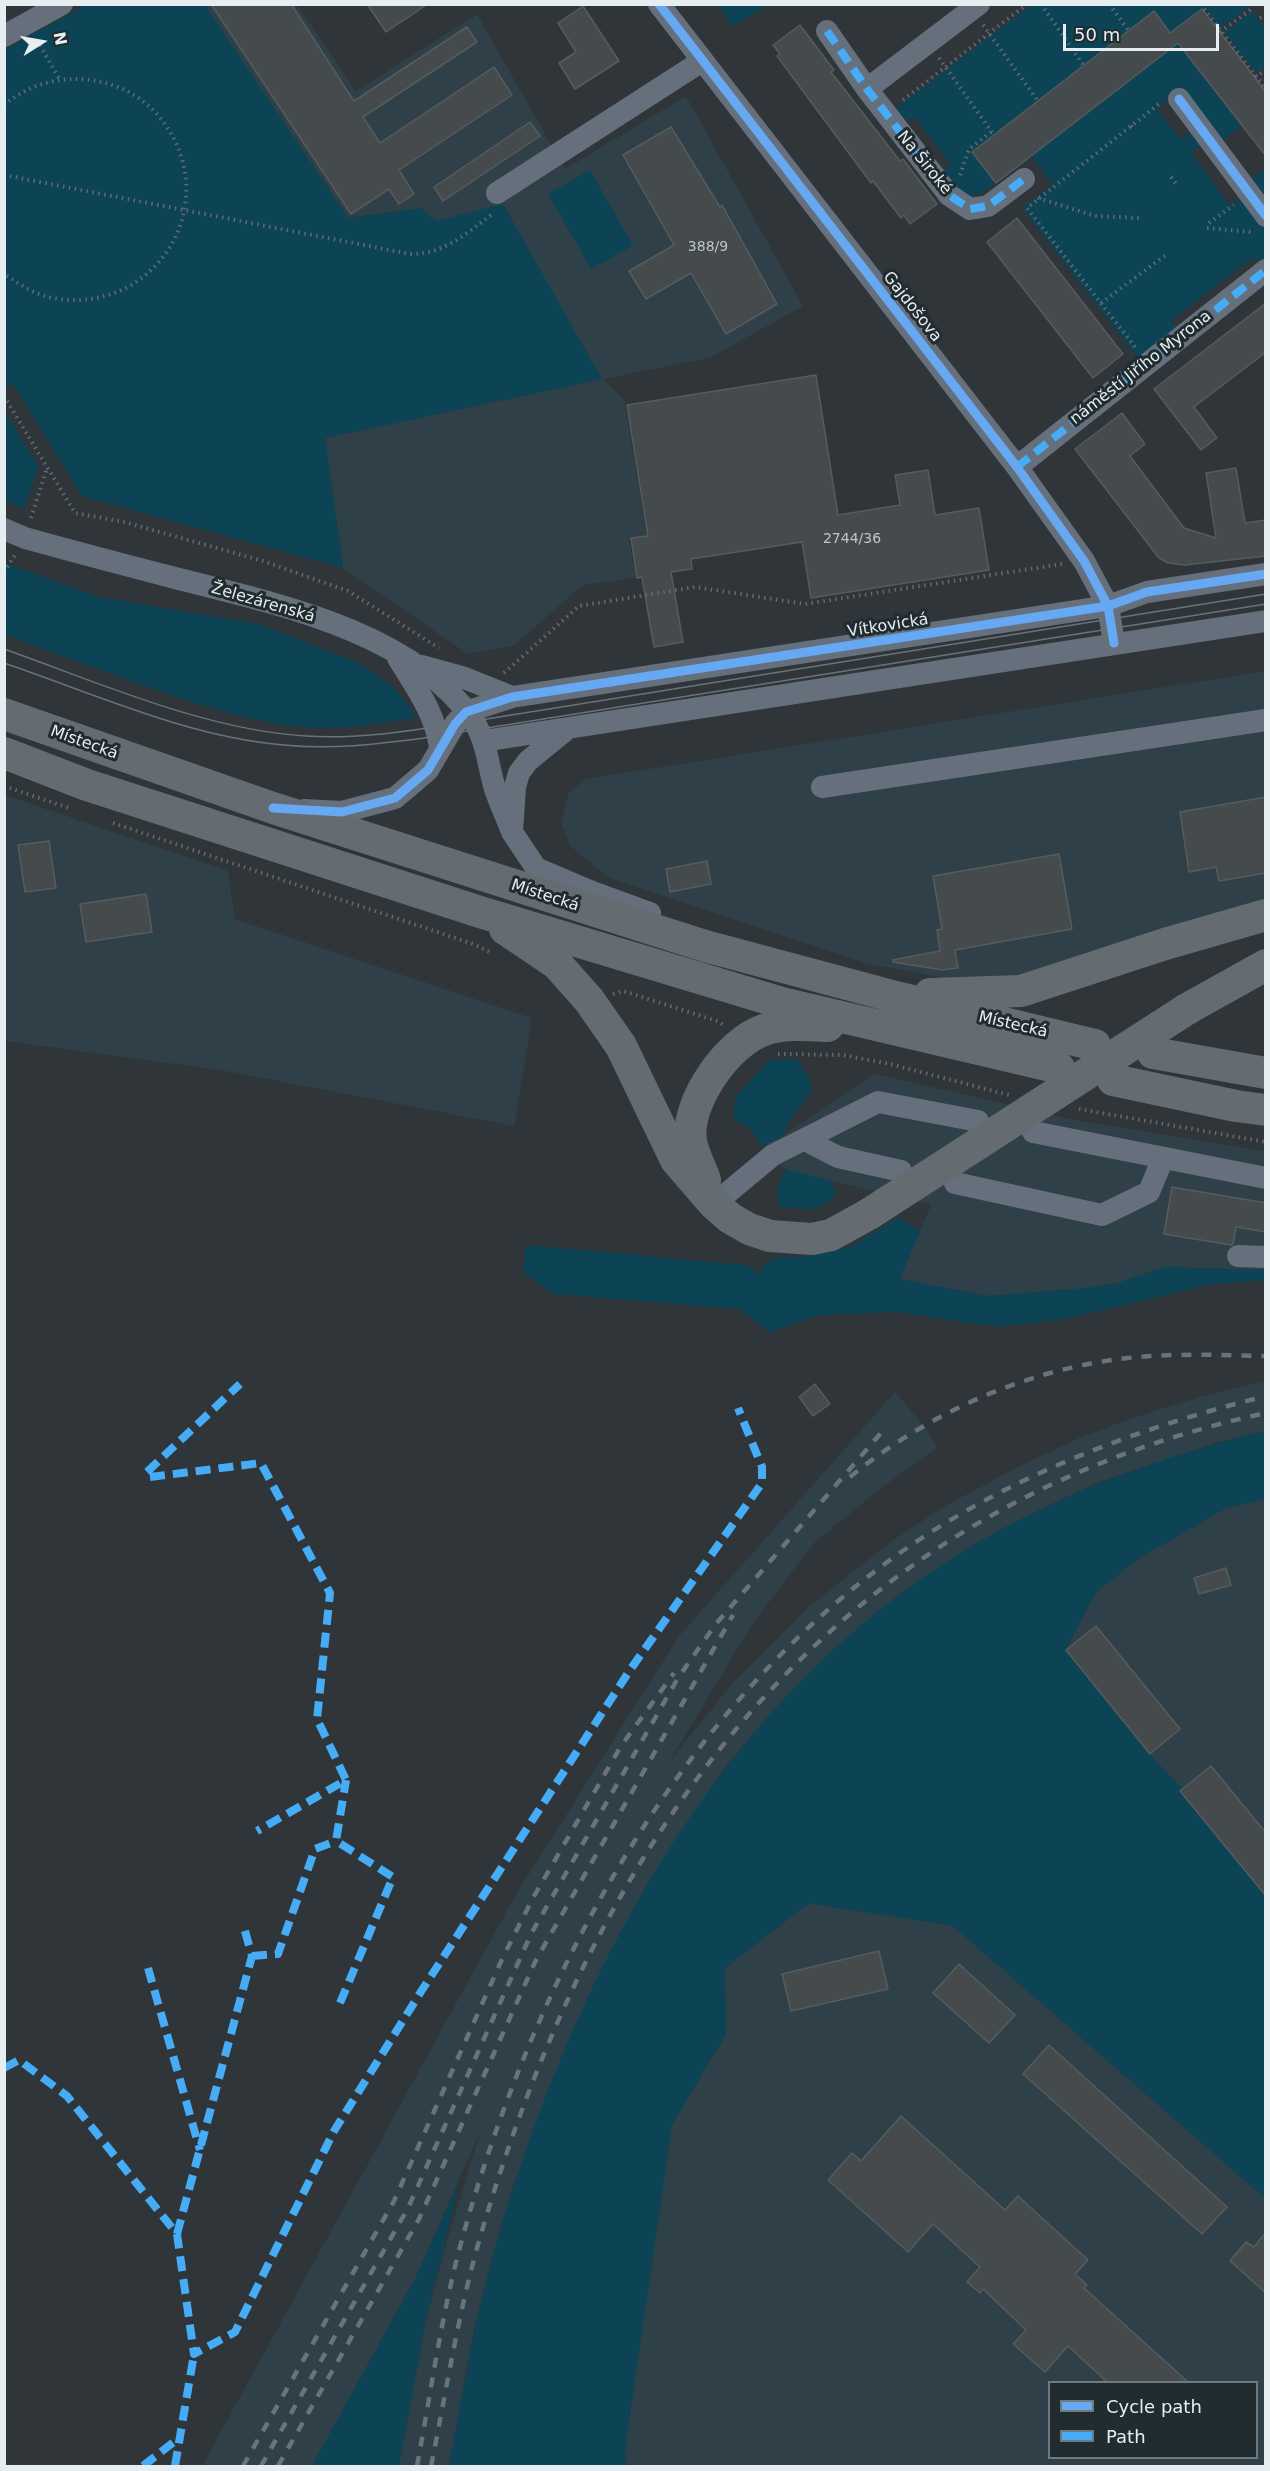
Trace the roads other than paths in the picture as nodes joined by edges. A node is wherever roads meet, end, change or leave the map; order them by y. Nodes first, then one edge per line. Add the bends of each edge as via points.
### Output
1 (62, 4) edge
2 (659, 4) edge
3 (975, 7) edge
4 (827, 32) dead end
5 (4, 36) edge
6 (702, 61) junction
7 (867, 89) junction
8 (1179, 99) road end
9 (1023, 179) dead end
10 (497, 193) road end
11 (1260, 224) edge
12 (1266, 270) edge
13 (1017, 467) junction
14 (4, 529) edge
15 (1266, 574) edge
16 (1108, 606) junction
17 (1266, 621) edge
18 (1114, 643) junction
19 (393, 649) junction
20 (412, 663) junction
21 (512, 697) junction
22 (466, 711) junction
23 (4, 714) edge
24 (1266, 720) edge
25 (572, 726) junction
26 (483, 741) junction
27 (440, 748) junction
28 (4, 753) edge
29 (822, 787) dead end
30 (273, 808) junction
31 (512, 832) junction
32 (480, 912) junction
33 (1266, 915) edge
34 (705, 946) junction
35 (1266, 965) edge
36 (888, 995) junction
37 (889, 1029) junction
38 (1095, 1045) dead end
39 (1153, 1053) dead end
40 (1059, 1068) dead end
41 (1266, 1073) edge
42 (1113, 1080) dead end
43 (1266, 1110) edge
44 (978, 1121) dead end
45 (1033, 1132) dead end
46 (805, 1140) junction
47 (1163, 1158) junction
48 (902, 1171) dead end
49 (1266, 1178) edge
50 (955, 1183) dead end
51 (714, 1204) junction
52 (1238, 1256) dead end
53 (1266, 1257) edge

1 - 5 street
2 - 6 street, Gajdošova
3 - 7 street
4 - 7 street, Na Široké
6 - 10 street
6 - 13 street, Gajdošova
7 - 9 street, Na Široké via 944,190 970,209 988,206
8 - 11 street via 1250,194
12 - 13 street, náměstí Jiřího Myrona
13 - 16 street, Gajdošova via 1084,561
14 - 19 street, Železárenská via 25,538 290,607
15 - 16 street, Vítkovická via 1147,592
16 - 18 street, Gajdošova
16 - 21 street, Vítkovická
17 - 18 street
18 - 25 street
19 - 20 street, Železárenská
19 - 27 street via 428,709
20 - 21 street via 462,676
20 - 22 street, Železárenská
21 - 22 street, Vítkovická
22 - 26 street, Železárenská
22 - 27 street
23 - 30 highway, Místecká
24 - 29 street
25 - 26 street
25 - 31 street via 528,761 519,773
26 - 31 street, Železárenská via 495,790
27 - 30 street via 428,770 395,798 342,812
28 - 32 highway, Místecká via 87,785
30 - 34 highway, Místecká
31 - 34 street, Železárenská via 536,868 674,922
32 - 37 highway, Místecká via 782,1003
32 - 51 highway via 557,964 589,1000 621,1046 676,1160
33 - 36 highway via 1021,991
34 - 36 highway, Místecká
35 - 51 highway, bridge via 1186,1008 831,1235 812,1239 770,1236 749,1229
36 - 38 highway, Místecká
37 - 40 highway, Místecká
37 - 51 highway via 795,1025 763,1030 725,1058 691,1119 691,1141
39 - 41 highway
42 - 43 highway
44 - 46 street via 878,1102
45 - 47 street
46 - 48 street via 838,1157
46 - 51 street via 773,1155
47 - 49 street
47 - 50 street via 1149,1192 1102,1215
52 - 53 street

